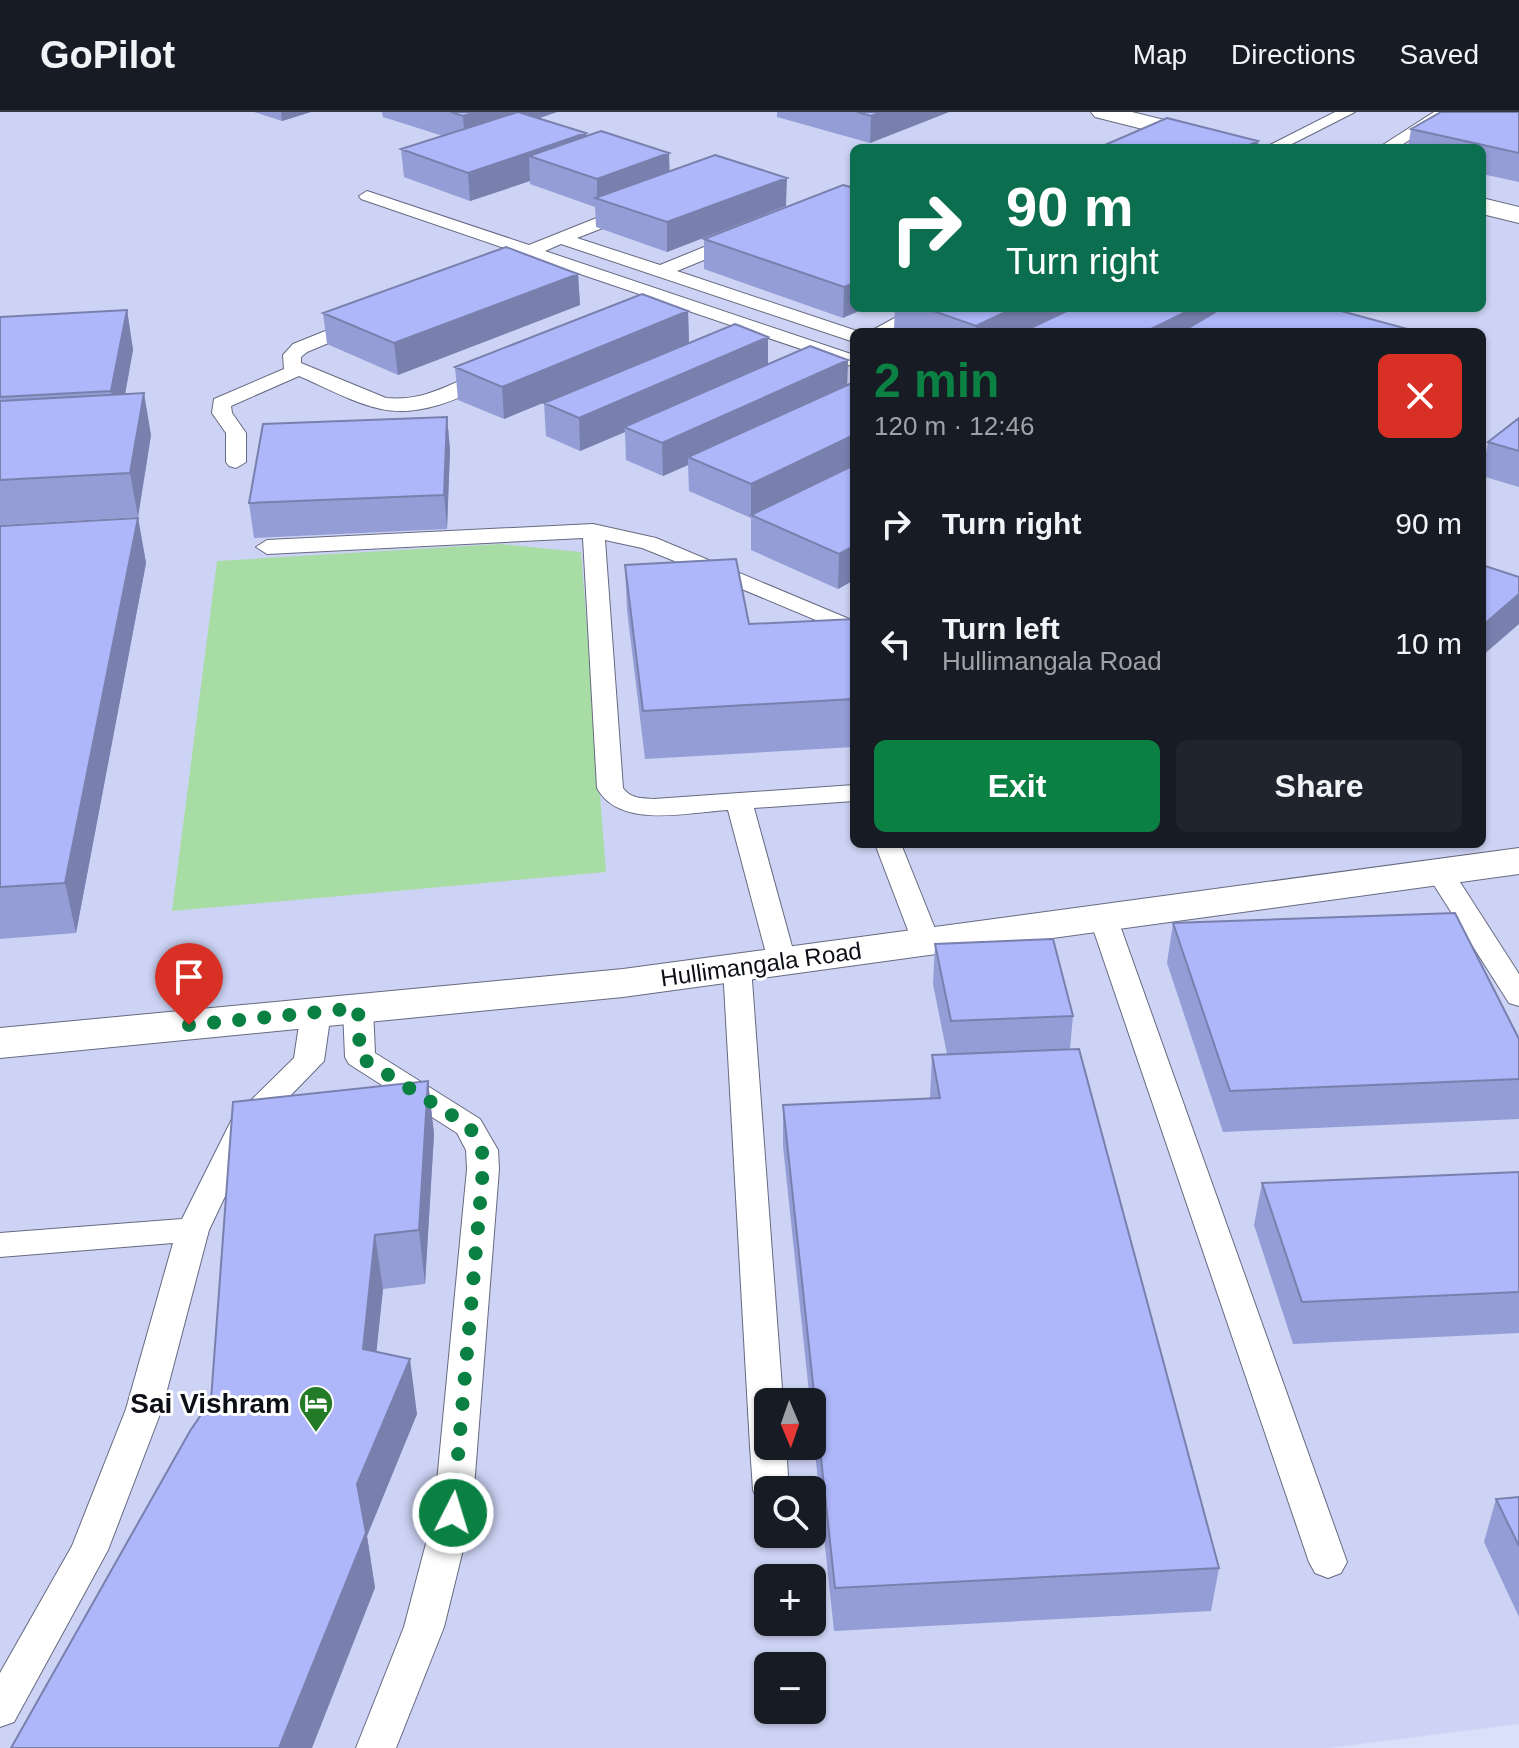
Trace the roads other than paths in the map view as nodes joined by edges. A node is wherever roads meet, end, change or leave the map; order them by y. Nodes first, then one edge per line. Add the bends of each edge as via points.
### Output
1 (1103, 112) edge
2 (1347, 112) edge
3 (1445, 112) edge
4 (1232, 144) edge
5 (1280, 144) edge
6 (1393, 144) edge
7 (367, 196) dead end
8 (645, 205) edge
9 (1486, 207) edge
10 (1519, 215) edge
11 (755, 232) edge
12 (560, 238) junction
13 (528, 250) junction
14 (659, 272) junction
15 (474, 274) edge
16 (664, 297) junction
17 (920, 312) edge
18 (373, 317) edge
19 (608, 322) edge
20 (886, 328) edge
21 (850, 335) edge
22 (850, 360) edge
23 (508, 368) edge
24 (298, 370) junction
25 (236, 462) dead end
26 (593, 531) junction
27 (267, 547) dead end
28 (850, 627) edge
29 (850, 793) edge
30 (739, 801) junction
31 (890, 848) edge
32 (1519, 861) edge
33 (1439, 871) junction
34 (1103, 917) junction
35 (926, 941) junction
36 (782, 961) junction
37 (737, 967) junction
38 (1519, 997) edge
39 (337, 1010) junction
40 (0, 1043) edge
41 (360, 1057) junction
42 (309, 1061) junction
43 (193, 1230) junction
44 (0, 1245) edge
45 (764, 1388) edge
46 (1328, 1562) dead end
47 (0, 1710) edge
48 (376, 1748) edge

1 - 4 street
2 - 5 lane
3 - 6 lane
7 - 13 lane
8 - 12 lane
9 - 10 street
11 - 14 lane
12 - 13 lane
12 - 14 lane
13 - 15 lane
13 - 16 lane
14 - 21 lane
16 - 19 lane
16 - 22 lane
17 - 20 lane
18 - 24 lane via 300,348 290,361
23 - 24 lane via 436,401 411,405 383,404
24 - 25 lane via 221,403 236,433
26 - 27 lane
26 - 28 lane via 648,543
26 - 30 lane via 613,796 654,807
29 - 30 lane
30 - 36 lane
31 - 35 lane
32 - 33 street, Hullimangala Road
33 - 34 street, Hullimangala Road
33 - 38 lane
34 - 35 street, Hullimangala Road
34 - 46 lane
35 - 36 street, Hullimangala Road
36 - 37 street, Hullimangala Road
37 - 39 street, Hullimangala Road
37 - 45 lane
39 - 40 street, Hullimangala Road
39 - 41 lane
39 - 42 lane
41 - 42 lane
41 - 48 lane via 469,1126 482,1150 483,1169 453,1513 424,1627
42 - 43 lane via 243,1126
43 - 44 lane
43 - 47 lane via 144,1409 89,1550

